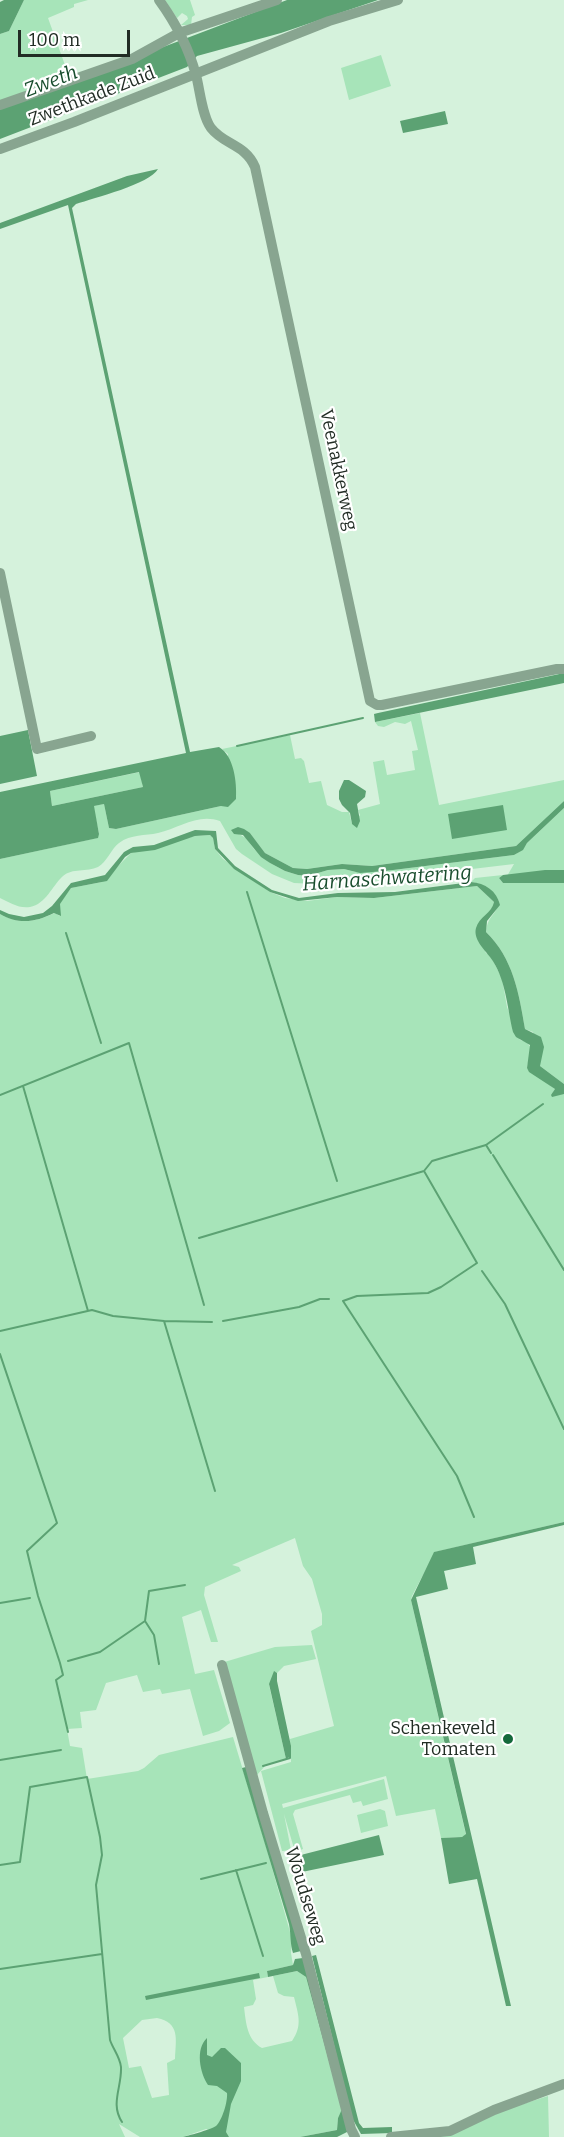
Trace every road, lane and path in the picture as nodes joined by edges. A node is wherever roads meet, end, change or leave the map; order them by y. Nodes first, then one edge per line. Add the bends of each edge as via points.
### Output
1 (159, 0) edge
2 (277, 0) edge
3 (398, 0) edge
4 (179, 35) junction
5 (195, 70) junction
6 (0, 105) edge
7 (0, 148) edge
8 (0, 573) edge
9 (564, 669) edge
10 (91, 736) dead end
11 (222, 1665) dead end
12 (564, 2084) edge
13 (356, 2137) edge
14 (391, 2137) edge

1 - 4 street
2 - 4 street
3 - 5 street, Zwethkade Zuid
4 - 5 street
4 - 6 street via 132,59
5 - 7 street, Zwethkade Zuid via 74,122
5 - 9 street, Veenakkerweg via 211,129 245,151 255,167 370,700 382,705
8 - 10 street via 37,748
11 - 13 street, Woudseweg
12 - 14 street via 450,2131

